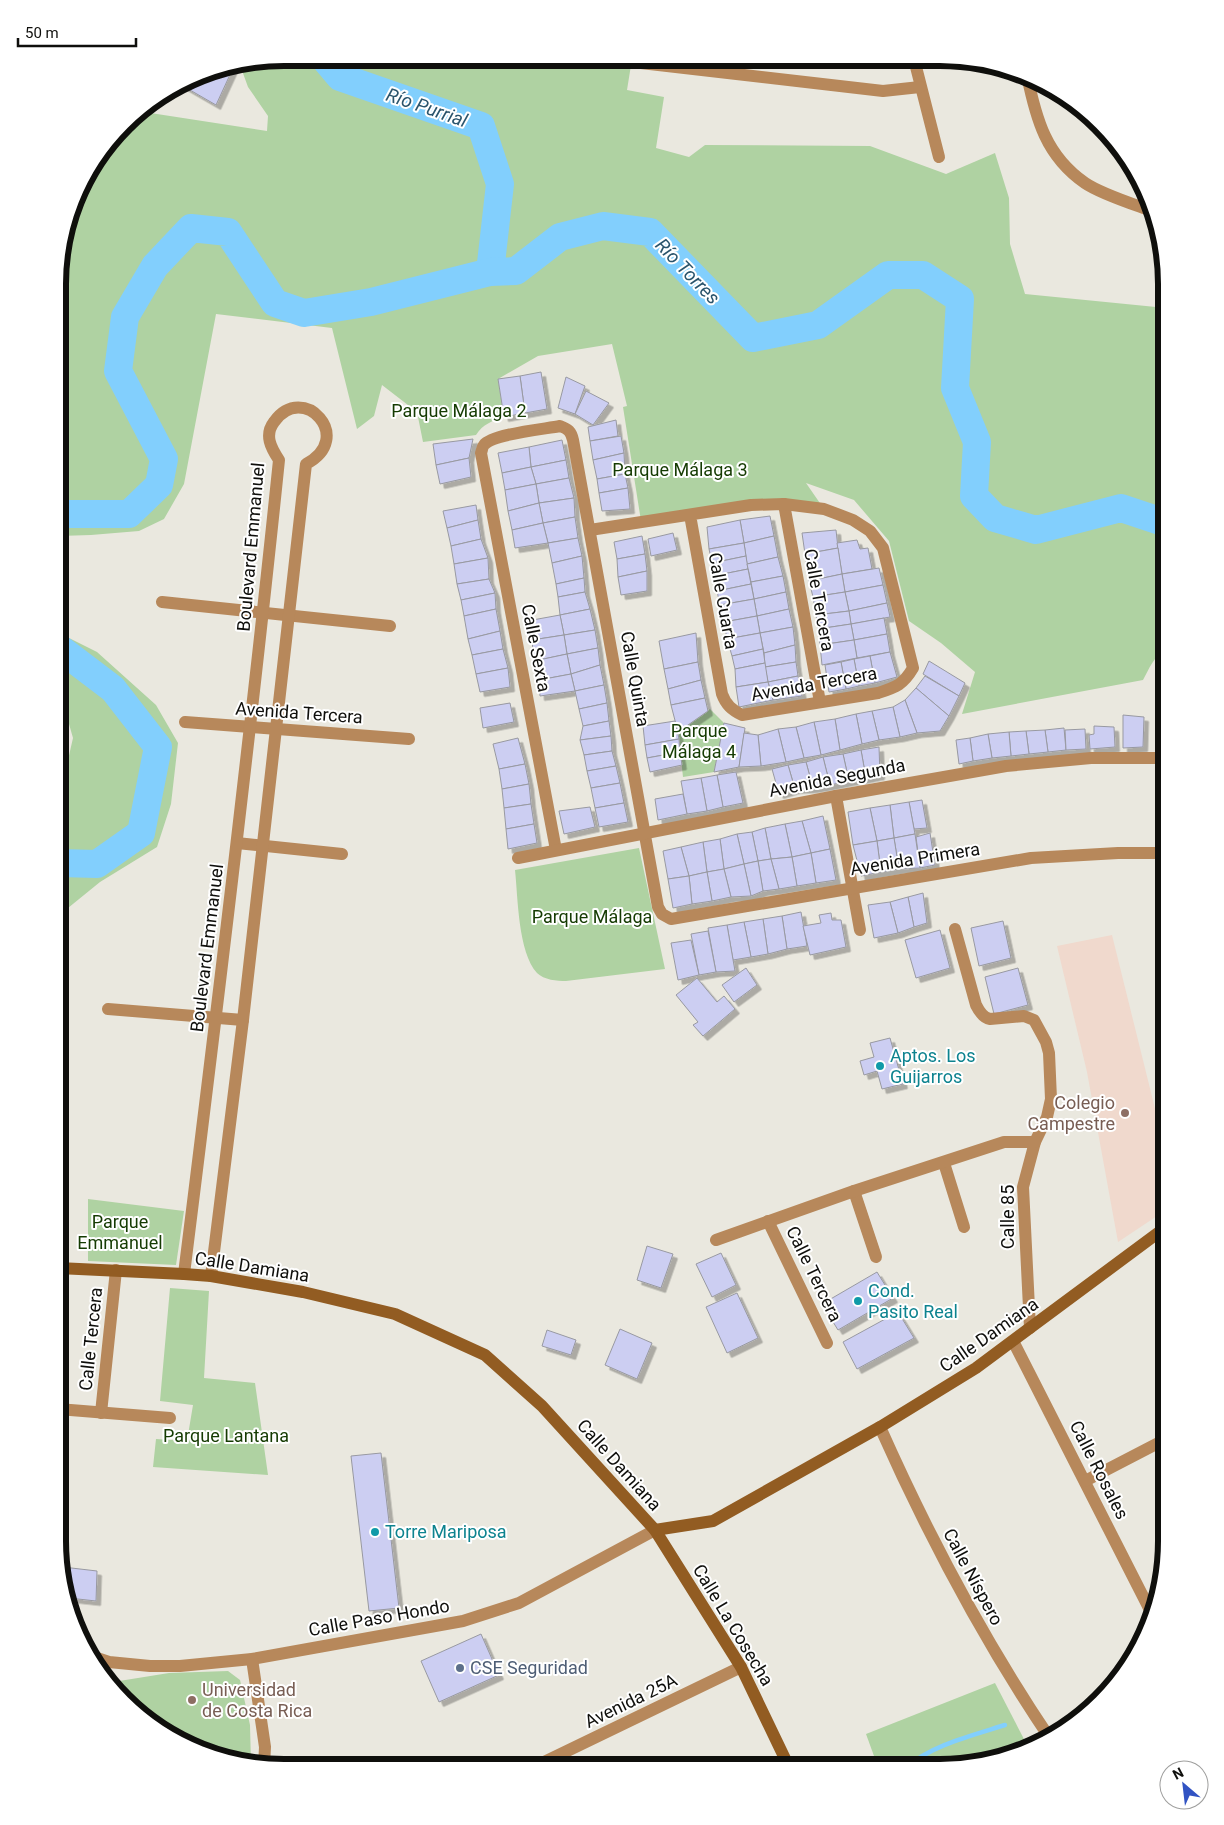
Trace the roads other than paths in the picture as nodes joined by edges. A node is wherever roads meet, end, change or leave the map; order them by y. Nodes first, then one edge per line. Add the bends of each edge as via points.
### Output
1 (667, 66) edge
2 (916, 66) edge
3 (1029, 86) edge
4 (920, 87) junction
5 (939, 157) dead end
6 (1144, 208) edge
7 (573, 440) joint
8 (784, 504) junction
9 (690, 515) junction
10 (590, 530) junction
11 (162, 602) dead end
12 (263, 612) junction
13 (290, 615) junction
14 (390, 626) dead end
15 (722, 694) joint
16 (820, 702) junction
17 (186, 722) dead end
18 (251, 728) junction
19 (277, 730) junction
20 (409, 739) dead end
21 (1158, 758) edge
22 (836, 796) junction
23 (645, 833) junction
24 (237, 843) junction
25 (263, 846) junction
26 (556, 850) junction
27 (1158, 853) edge
28 (342, 854) dead end
29 (518, 858) dead end
30 (851, 887) junction
31 (671, 919) joint
32 (955, 929) dead end
33 (860, 930) dead end
34 (108, 1009) dead end
35 (216, 1017) junction
36 (243, 1020) junction
37 (1035, 1142) junction
38 (944, 1163) junction
39 (854, 1191) junction
40 (768, 1221) junction
41 (964, 1227) dead end
42 (1158, 1233) edge
43 (716, 1240) dead end
44 (876, 1256) dead end
45 (66, 1268) edge
46 (116, 1270) junction
47 (184, 1274) junction
48 (210, 1276) junction
49 (1030, 1328) junction
50 (1014, 1341) junction
51 (827, 1343) dead end
52 (66, 1411) edge
53 (101, 1413) junction
54 (170, 1418) dead end
55 (880, 1427) junction
56 (1158, 1443) edge
57 (1085, 1481) junction
58 (655, 1530) junction
59 (1148, 1605) edge
60 (101, 1659) edge
61 (252, 1660) junction
62 (741, 1667) junction
63 (1046, 1732) edge
64 (264, 1758) edge
65 (550, 1759) edge
66 (785, 1759) edge

1 - 4 street via 883,91
2 - 4 street
3 - 6 street via 1046,140 1063,165 1086,184
4 - 5 street
7 - 10 street, Calle Quinta
7 - 26 street, Calle Sexta via 572,433 560,426 502,436 488,441 481,453
8 - 9 street via 751,505
8 - 16 street, Calle Tercera
8 - 16 street, Avenida Tercera via 824,509 853,520 870,531 883,548 912,668 898,686 878,693
9 - 10 street
9 - 15 street, Calle Cuarta
10 - 23 street, Calle Quinta
11 - 12 street
12 - 13 street
12 - 13 street, Boulevard Emmanuel via 279,460 270,447 269,436 272,425 284,411 295,407 307,408 318,415 327,434 324,451 306,464
12 - 18 street, Boulevard Emmanuel
13 - 14 street
13 - 19 street, Boulevard Emmanuel
15 - 16 street, Avenida Tercera via 734,711 742,714
17 - 18 street, Avenida Tercera
18 - 19 street, Avenida Tercera
18 - 24 street, Boulevard Emmanuel
19 - 20 street, Avenida Tercera
19 - 25 street, Boulevard Emmanuel
21 - 22 street, Avenida Segunda via 1091,758 1006,766
22 - 23 street, Avenida Segunda
22 - 30 street
23 - 26 street, Avenida Segunda
23 - 31 street, Calle Quinta via 658,906 662,914
24 - 25 street
24 - 35 street, Boulevard Emmanuel
25 - 28 street
25 - 36 street, Boulevard Emmanuel
26 - 29 street, Avenida Segunda
27 - 30 street, Avenida Primera via 1031,858
30 - 31 street, Avenida Primera
30 - 33 street
32 - 37 street, Calle 85 via 976,1005 986,1018 1024,1016 1034,1020 1046,1042 1051,1099 1047,1117
34 - 35 street
35 - 36 street
35 - 47 street, Boulevard Emmanuel
36 - 48 street, Boulevard Emmanuel
37 - 38 street via 1004,1142
37 - 49 street, Calle 85 via 1023,1187
38 - 39 street
38 - 41 street
39 - 40 street
39 - 44 street
40 - 43 street
40 - 51 street, Calle Tercera
42 - 49 street, Calle Damiana
45 - 46 street, Calle Damiana
46 - 47 street, Calle Damiana
46 - 53 street, Calle Tercera
47 - 48 street, Calle Damiana
48 - 58 street, Calle Damiana via 303,1292 395,1314 485,1355 542,1406
49 - 50 street, Calle Damiana
50 - 55 street, Calle Damiana
50 - 57 street, Calle Rosales
52 - 53 street
53 - 54 street
55 - 58 street, Calle Damiana via 713,1521
55 - 63 street, Calle Níspero via 946,1566
56 - 57 street
57 - 59 street, Calle Rosales
58 - 61 street, Calle Paso Hondo via 519,1603 463,1621
58 - 62 street, Calle La Cosecha
60 - 61 street, Calle Paso Hondo via 150,1666
61 - 64 street
62 - 65 street, Avenida 25A
62 - 66 street, Calle La Cosecha

